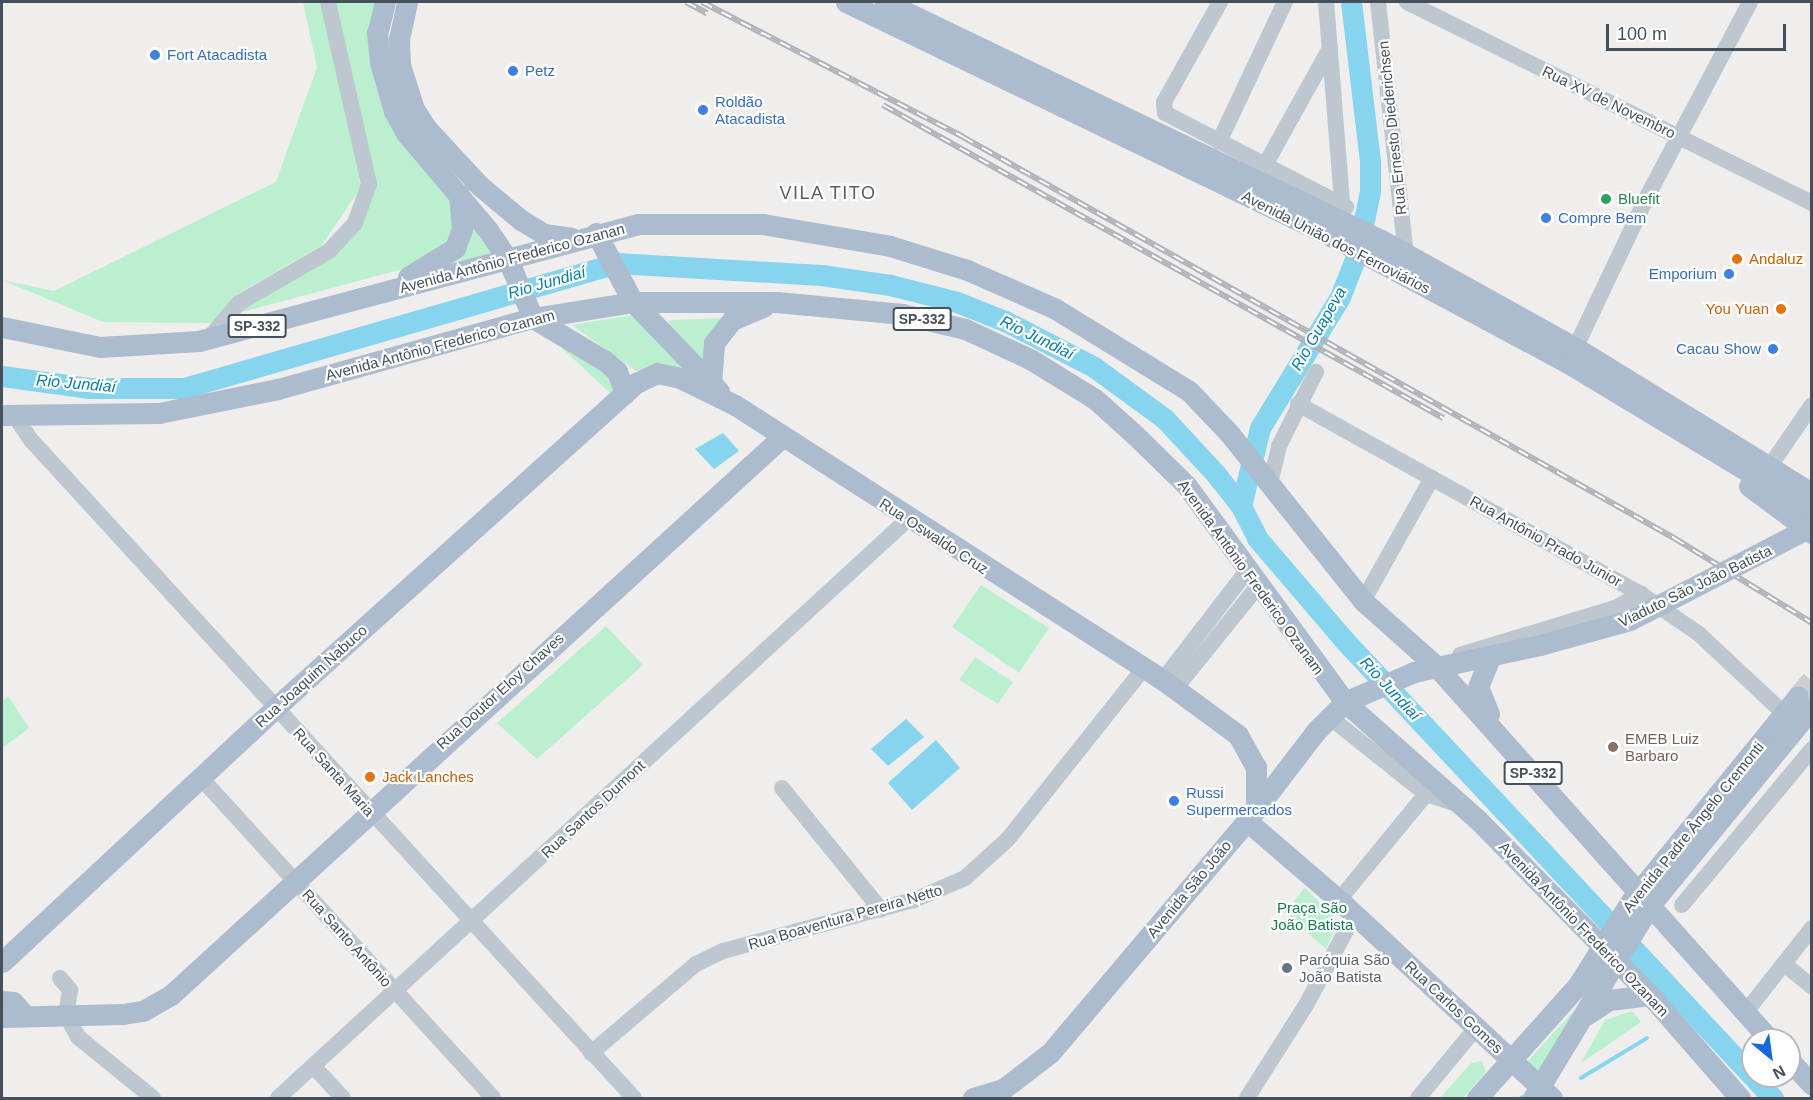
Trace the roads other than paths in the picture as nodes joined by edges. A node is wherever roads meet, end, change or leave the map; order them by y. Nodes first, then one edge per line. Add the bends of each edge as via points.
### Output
1 (328, 2) edge
2 (385, 2) edge
3 (407, 2) edge
4 (846, 2) edge
5 (885, 2) edge
6 (1220, 2) edge
7 (1285, 2) edge
8 (1326, 2) edge
9 (1378, 2) edge
10 (1407, 2) edge
11 (1750, 2) edge
12 (1330, 48) junction
13 (1679, 136) junction
14 (1219, 142) junction
15 (1265, 165) junction
16 (453, 172) junction
17 (459, 194) junction
18 (1812, 203) edge
19 (1342, 226) junction
20 (592, 240) junction
21 (1378, 250) junction
22 (1406, 255) junction
23 (513, 268) junction
24 (363, 299) junction
25 (633, 303) junction
26 (777, 303) junction
27 (531, 315) junction
28 (2, 327) edge
29 (208, 338) junction
30 (1572, 356) junction
31 (1316, 372) dead end
32 (711, 384) junction
33 (625, 394) junction
34 (1298, 404) junction
35 (735, 405) junction
36 (1812, 405) edge
37 (8, 415) edge
38 (1656, 417) junction
39 (781, 438) junction
40 (1770, 466) junction
41 (1264, 476) junction
42 (1432, 478) junction
43 (1812, 493) edge
44 (1812, 510) edge
45 (908, 519) junction
46 (1812, 526) edge
47 (1812, 533) edge
48 (1252, 578) junction
49 (1641, 594) junction
50 (1363, 601) junction
51 (1540, 645) joint
52 (1490, 657) junction
53 (1436, 666) junction
54 (1143, 668) junction
55 (1169, 684) junction
56 (1805, 702) tunnel mouth
57 (1353, 704) junction
58 (1776, 706) dead end
59 (276, 707) junction
60 (1337, 723) junction
61 (1316, 731) junction
62 (1506, 743) junction
63 (1812, 749) edge
64 (201, 778) junction
65 (783, 788) dead end
66 (1426, 794) junction
67 (369, 810) junction
68 (1251, 815) junction
69 (1478, 820) junction
70 (293, 879) junction
71 (1640, 904) junction
72 (1682, 905) dead end
73 (1347, 907) junction
74 (881, 910) junction
75 (470, 922) junction
76 (1812, 928) edge
77 (1611, 950) junction
78 (2, 962) edge
79 (1784, 964) junction
80 (60, 978) dead end
81 (1812, 987) edge
82 (394, 991) junction
83 (1650, 995) junction
84 (2, 1000) edge
85 (1745, 1013) junction
86 (66, 1015) junction
87 (1586, 1015) junction
88 (26, 1016) junction
89 (2, 1017) edge
90 (1476, 1028) junction
91 (1759, 1028) edge
92 (591, 1053) junction
93 (1511, 1060) junction
94 (314, 1066) junction
95 (1801, 1073) edge
96 (1812, 1085) edge
97 (1542, 1095) edge
98 (153, 1098) edge
99 (278, 1098) edge
100 (343, 1098) edge
101 (493, 1098) edge
102 (634, 1098) edge
103 (973, 1098) edge
104 (1247, 1098) edge
105 (1418, 1098) edge
106 (1477, 1098) edge
107 (1740, 1098) edge

1 - 29 street via 369,184 355,223 329,251 240,303
2 - 16 main road via 377,33 394,111
3 - 16 main road via 399,39 406,88
4 - 19 main road, Avenida União dos Ferroviários
5 - 19 main road, Avenida União dos Ferroviários
6 - 14 street via 1164,102 1168,116
7 - 14 street
8 - 12 street
9 - 22 street, Rua Ernesto Diederichsen
10 - 13 street, Rua XV de Novembro
11 - 13 street
12 - 15 street
12 - 19 street
13 - 18 street, Rua XV de Novembro
13 - 30 street
14 - 15 street
15 - 19 street
16 - 17 main road
16 - 20 main road via 544,234
17 - 23 main road
17 - 24 main road via 462,229 455,248 437,262
19 - 21 main road, Avenida União dos Ferroviários
20 - 23 main road, Avenida Antônio Frederico Ozanan / SP-332
20 - 25 main road
20 - 41 main road, Avenida Antônio Frederico Ozanan / SP-332 via 638,224 763,224 890,246 957,267 1054,308 1127,349 1189,391
21 - 22 main road, Avenida União dos Ferroviários
21 - 30 main road, Avenida União dos Ferroviários
22 - 30 main road, Avenida União dos Ferroviários
23 - 24 main road, Avenida Antônio Frederico Ozanan / SP-332
23 - 27 main road
24 - 29 main road, Avenida Antônio Frederico Ozanan / SP-332
25 - 26 main road, Avenida Antônio Frederico Ozanam / SP-332
25 - 27 main road, Avenida Antônio Frederico Ozanam / SP-332
25 - 32 main road
26 - 32 main road via 732,320 714,343
26 - 48 main road, Avenida Antônio Frederico Ozanam / SP-332 via 902,314 965,329 1030,359 1095,399 1187,486
27 - 33 main road via 611,366
27 - 37 main road, Avenida Antônio Frederico Ozanam / SP-332 via 278,389 159,413
28 - 29 main road, Avenida Antônio Frederico Ozanan / SP-332 via 100,347 162,347
30 - 38 main road, Avenida União dos Ferroviários
30 - 40 main road, Avenida União dos Ferroviários
31 - 34 street
32 - 35 main road
33 - 35 main road, Rua Oswaldo Cruz via 649,375 666,374
33 - 59 main road, Rua Joaquim Nabuco
34 - 41 street
34 - 42 street, Rua Antônio Prado Junior
35 - 39 main road, Rua Oswaldo Cruz
36 - 40 street
37 - 59 street, Rua Santa Maria
38 - 44 main road, Avenida União dos Ferroviários
38 - 47 main road
39 - 45 main road, Rua Oswaldo Cruz
39 - 67 main road, Rua Doutor Eloy Chaves
40 - 43 main road, Avenida União dos Ferroviários
41 - 50 main road, SP-332
42 - 49 street, Rua Antônio Prado Junior
42 - 50 street
45 - 54 main road, Rua Oswaldo Cruz
45 - 75 street, Rua Santos Dumont
46 - 51 main road, Viaduto São João Batista, bridge via 1630,620
48 - 55 street
48 - 57 main road, Avenida Antônio Frederico Ozanam / SP-332
49 - 53 street, Avenida São João via 1615,608 1506,638
49 - 58 street, Rua Antônio Prado Junior via 1699,634
50 - 53 main road, SP-332
51 - 52 main road, Avenida São João
52 - 53 main road, Avenida São João
52 - 62 main road via 1481,672 1479,698
53 - 57 main road, Avenida São João via 1414,672
53 - 62 main road, SP-332
54 - 55 main road, Rua Oswaldo Cruz
54 - 74 street, Rua Boaventura Pereira Netto via 986,861 942,891
55 - 68 main road, Rua Oswaldo Cruz via 1238,735 1256,767
56 - 71 main road, Avenida Padre Ângelo Cremonti
57 - 60 main road
57 - 61 main road, Avenida São João
57 - 69 main road, Avenida Antônio Frederico Ozanam / SP-332
59 - 64 main road, Rua Joaquim Nabuco
59 - 67 street, Rua Santa Maria
60 - 61 main road
60 - 66 street
61 - 68 main road, Avenida São João
62 - 71 main road, SP-332
63 - 72 street
64 - 70 street, Rua Santo Antônio
64 - 78 main road, Rua Joaquim Nabuco
65 - 74 street
66 - 69 street via 1449,801
66 - 73 street
67 - 70 main road, Rua Doutor Eloy Chaves
67 - 75 street, Rua Santa Maria
68 - 73 main road, Rua Carlos Gomes
68 - 103 main road, Avenida São João via 1050,1053 1003,1089
69 - 77 main road, Avenida Antônio Frederico Ozanam / SP-332
70 - 82 street, Rua Santo Antônio
70 - 86 main road, Rua Doutor Eloy Chaves via 157,1004 123,1014
71 - 77 main road, Avenida Padre Ângelo Cremonti
71 - 85 main road, SP-332
73 - 90 main road, Rua Carlos Gomes
73 - 104 street via 1306,1005
74 - 92 street, Rua Boaventura Pereira Netto via 723,951 696,964
75 - 82 street, Rua Santos Dumont
75 - 92 street, Rua Santa Maria
76 - 79 street
77 - 83 main road, Avenida Antônio Frederico Ozanam / SP-332
77 - 87 main road, Avenida Padre Ângelo Cremonti
77 - 93 main road, Avenida Padre Ângelo Cremonti
79 - 81 street
79 - 85 street
80 - 86 street via 70,990
82 - 94 street, Rua Santos Dumont
82 - 101 street, Rua Santo Antônio
83 - 87 main road via 1609,1000
83 - 107 main road, Avenida Antônio Frederico Ozanam / SP-332
84 - 88 main road via 13,1002
85 - 91 main road, SP-332
86 - 88 main road, Rua Doutor Eloy Chaves
86 - 98 street via 78,1037
87 - 97 main road, Avenida Padre Ângelo Cremonti
88 - 89 main road, Rua Doutor Eloy Chaves
90 - 93 main road, Rua Carlos Gomes
90 - 105 street
92 - 102 street, Rua Santa Maria
93 - 97 main road, Rua Carlos Gomes
93 - 106 main road, Avenida Padre Ângelo Cremonti
94 - 99 street, Rua Santos Dumont
94 - 100 street
95 - 96 main road

